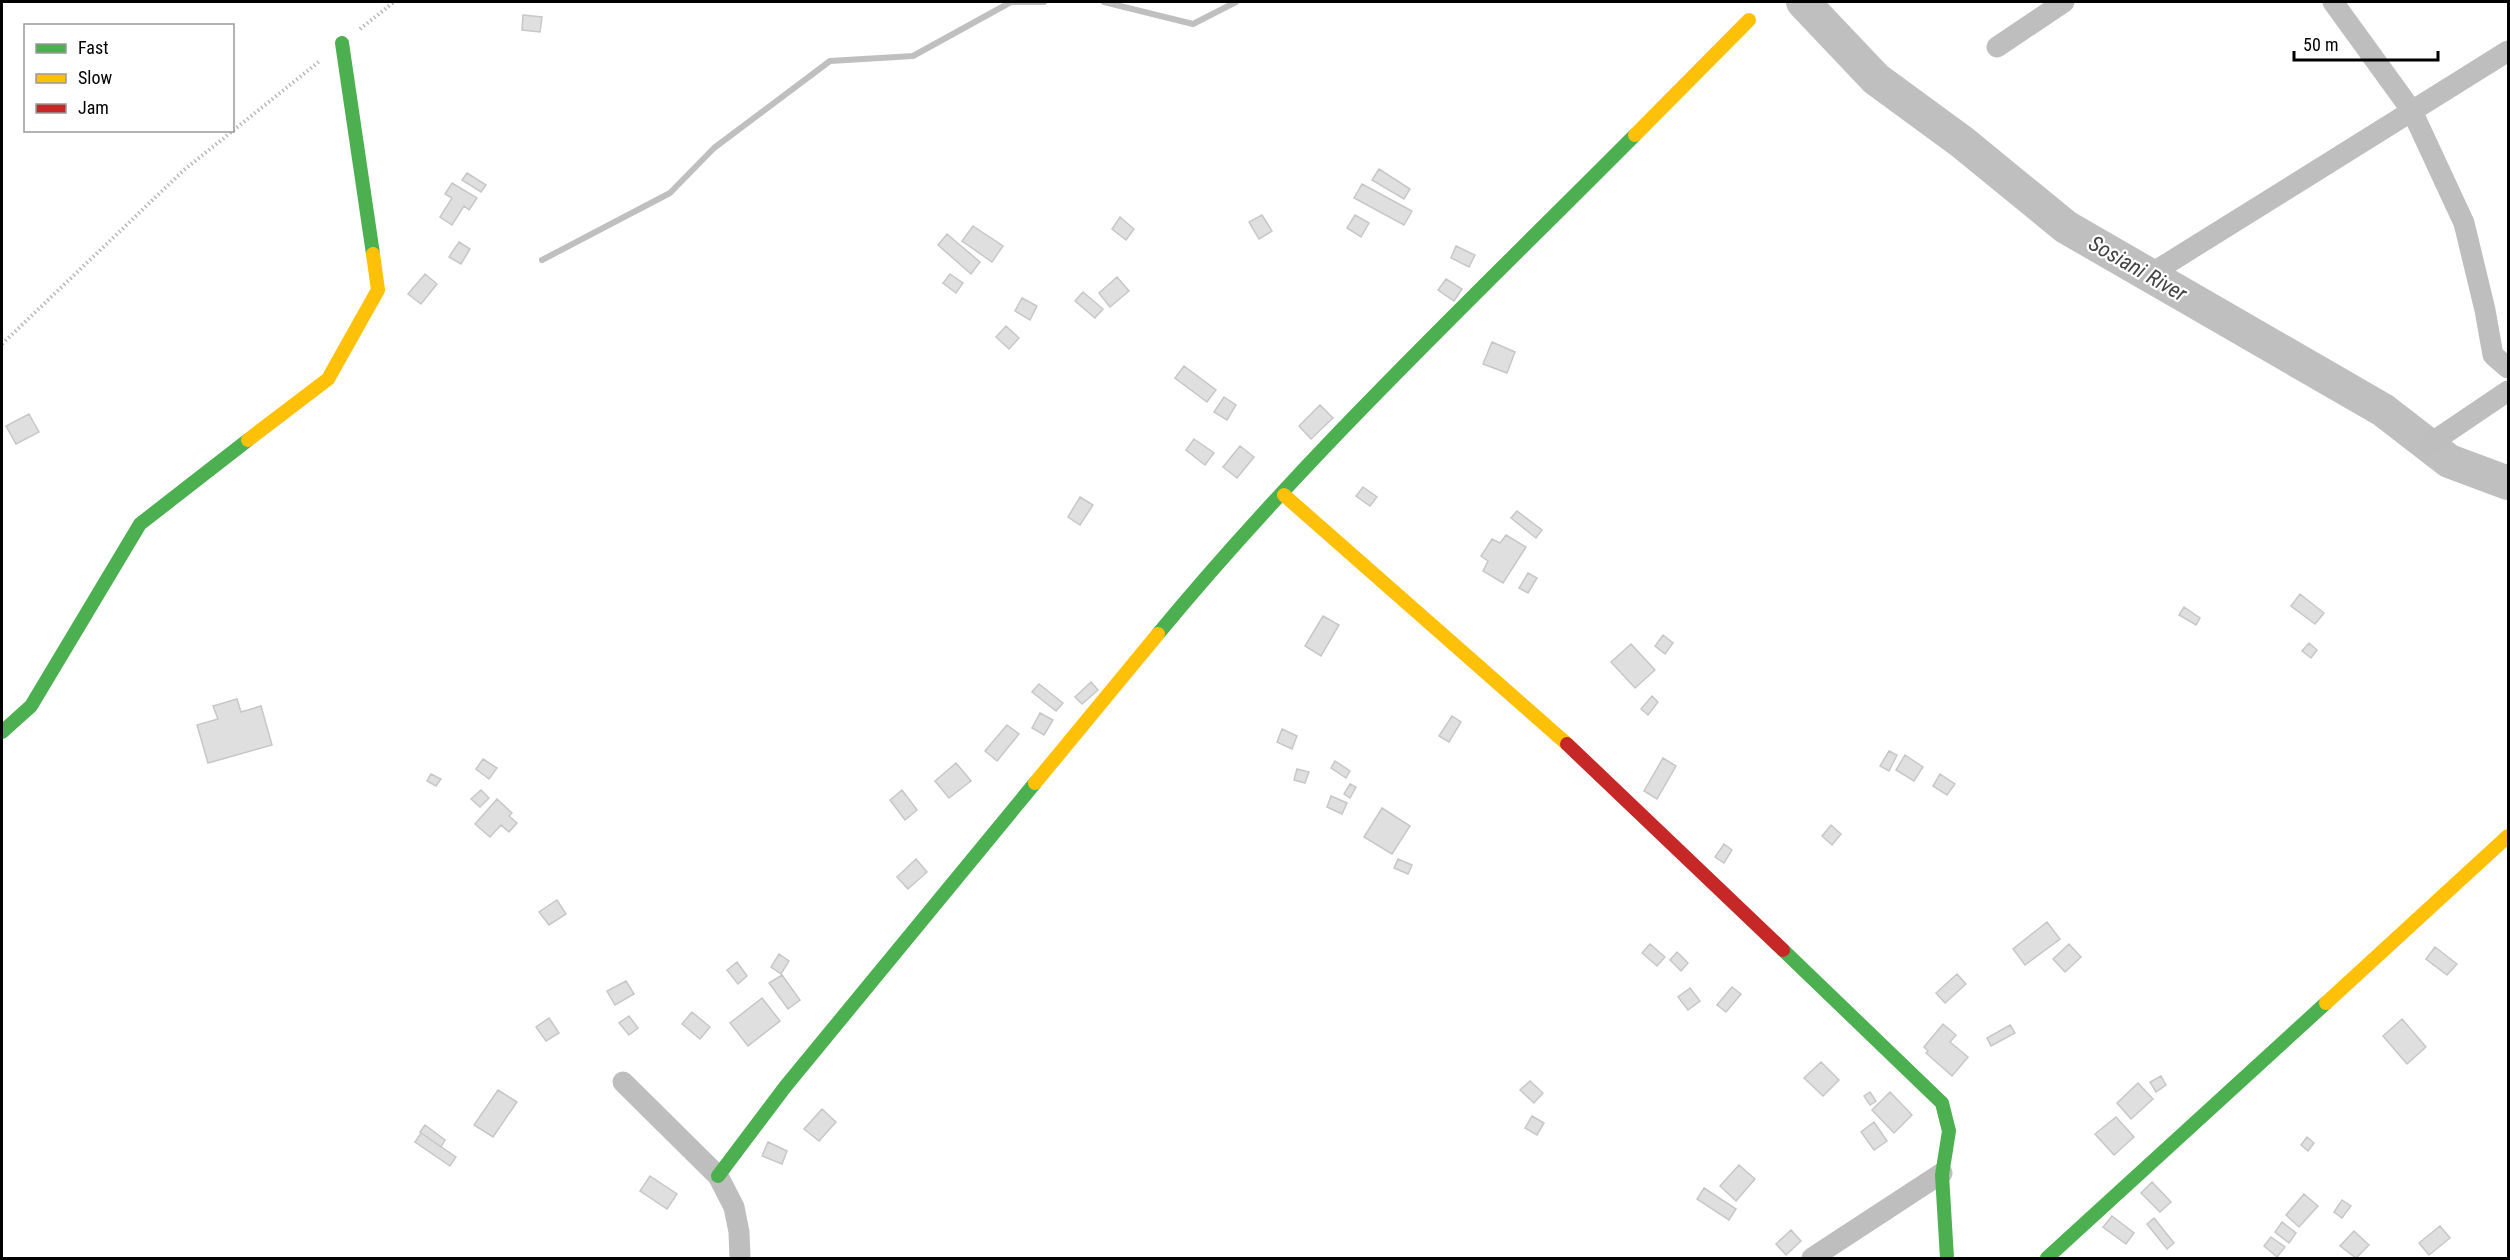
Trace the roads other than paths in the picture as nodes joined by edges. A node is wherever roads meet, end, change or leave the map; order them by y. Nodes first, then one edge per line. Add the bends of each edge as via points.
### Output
1 (2064, 2) edge
2 (2333, 2) edge
3 (1749, 20) dead end
4 (342, 43) road end
5 (1997, 46) dead end
6 (2508, 51) edge
7 (2412, 111) junction
8 (2149, 275) dead end
9 (2508, 368) edge
10 (2508, 391) edge
11 (2428, 445) dead end
12 (1284, 495) junction
13 (2, 732) edge
14 (2508, 836) edge
15 (624, 1082) dead end
16 (1942, 1173) junction
17 (718, 1176) junction
18 (740, 1258) edge
19 (1812, 1258) edge
20 (1947, 1258) edge
21 (2047, 1258) edge

1 - 5 street
2 - 7 street
3 - 12 street via 1344,428
4 - 13 street via 378,290 328,379 140,524 31,706
6 - 7 street
7 - 8 street
7 - 9 street via 2464,223 2493,356
10 - 11 street
12 - 16 street via 1579,754 1942,1104 1949,1117 1951,1136
12 - 17 street via 1196,588 1096,706 785,1087
14 - 21 street
15 - 17 street
16 - 19 street
16 - 20 street
17 - 18 street via 734,1207 740,1232

